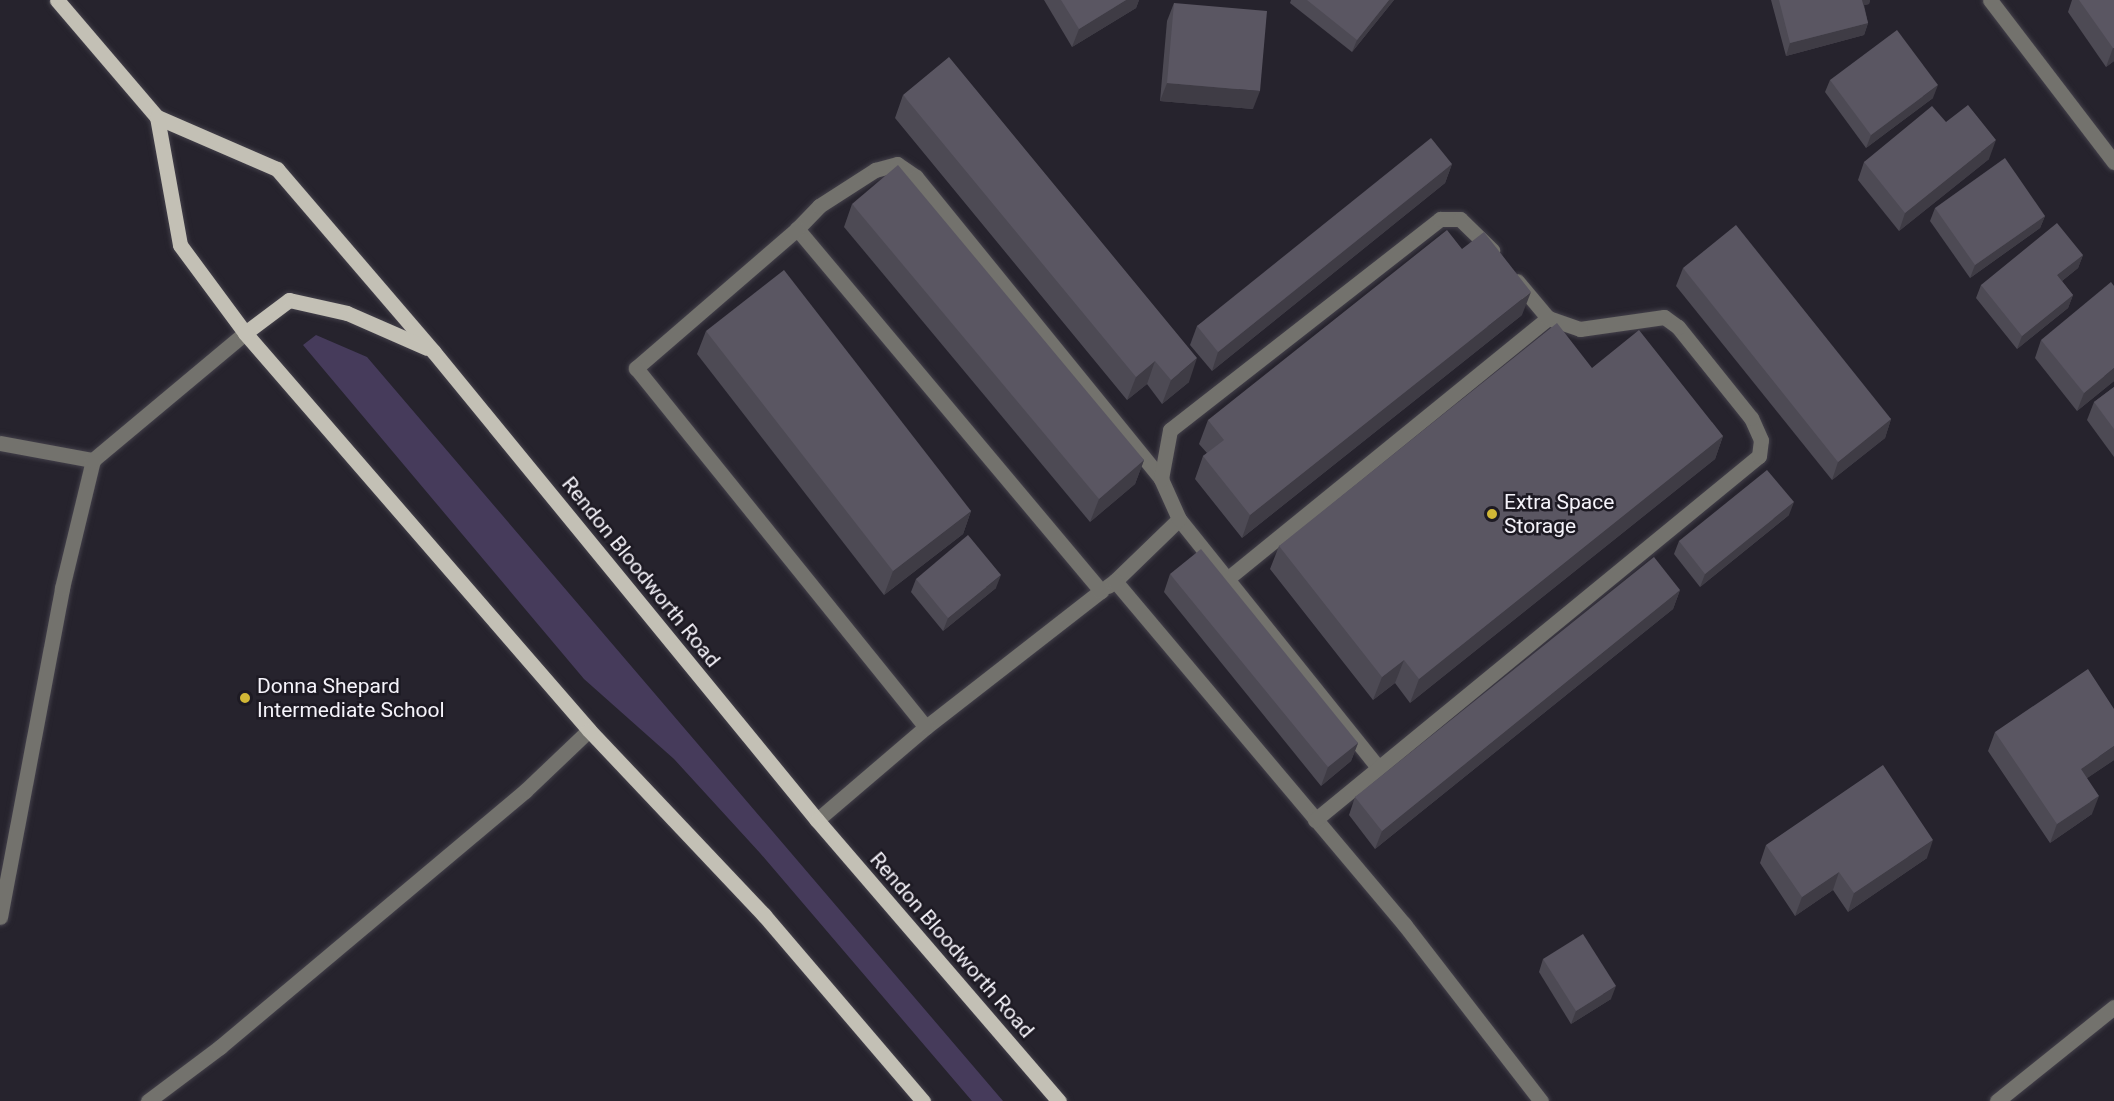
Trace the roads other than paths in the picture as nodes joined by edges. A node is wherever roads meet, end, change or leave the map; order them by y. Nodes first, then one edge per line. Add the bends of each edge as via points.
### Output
1 (57, 0) edge
2 (1990, 0) edge
3 (157, 117) junction
4 (2114, 162) edge
5 (797, 229) junction
6 (1548, 318) junction
7 (245, 333) junction
8 (433, 351) junction
9 (0, 443) edge
10 (93, 460) junction
11 (1161, 478) junction
12 (1179, 519) junction
13 (1227, 579) junction
14 (1115, 581) junction
15 (1101, 591) junction
16 (926, 728) junction
17 (589, 730) junction
18 (1378, 767) junction
19 (817, 820) junction
20 (1316, 820) junction
21 (0, 917) edge
22 (2114, 1007) edge
23 (148, 1101) edge
24 (923, 1101) edge
25 (1059, 1101) edge
26 (1541, 1101) edge
27 (1997, 1101) edge

1 - 3 main road, Rendon Bloodworth Road
2 - 4 street
3 - 7 main road via 180,245
3 - 8 main road, Rendon Bloodworth Road via 277,169
5 - 11 street via 819,206 875,170 897,164 916,177
5 - 15 street
5 - 16 street via 636,368
6 - 11 street via 1480,236 1460,219 1440,219 1170,430
6 - 13 street
6 - 18 street via 1580,329 1664,317 1678,327 1751,418 1761,440 1759,456
7 - 8 main road via 289,300 347,313
7 - 10 street
7 - 17 main road
8 - 19 main road, Rendon Bloodworth Road
9 - 10 street
10 - 21 street via 62,588
11 - 12 street
12 - 13 street
12 - 14 street
13 - 18 street
14 - 15 street
14 - 20 street
15 - 16 street
16 - 19 street
17 - 23 street via 516,799 220,1047
17 - 24 main road via 764,915
18 - 20 street
19 - 25 main road, Rendon Bloodworth Road
20 - 26 street via 1404,924
22 - 27 street

